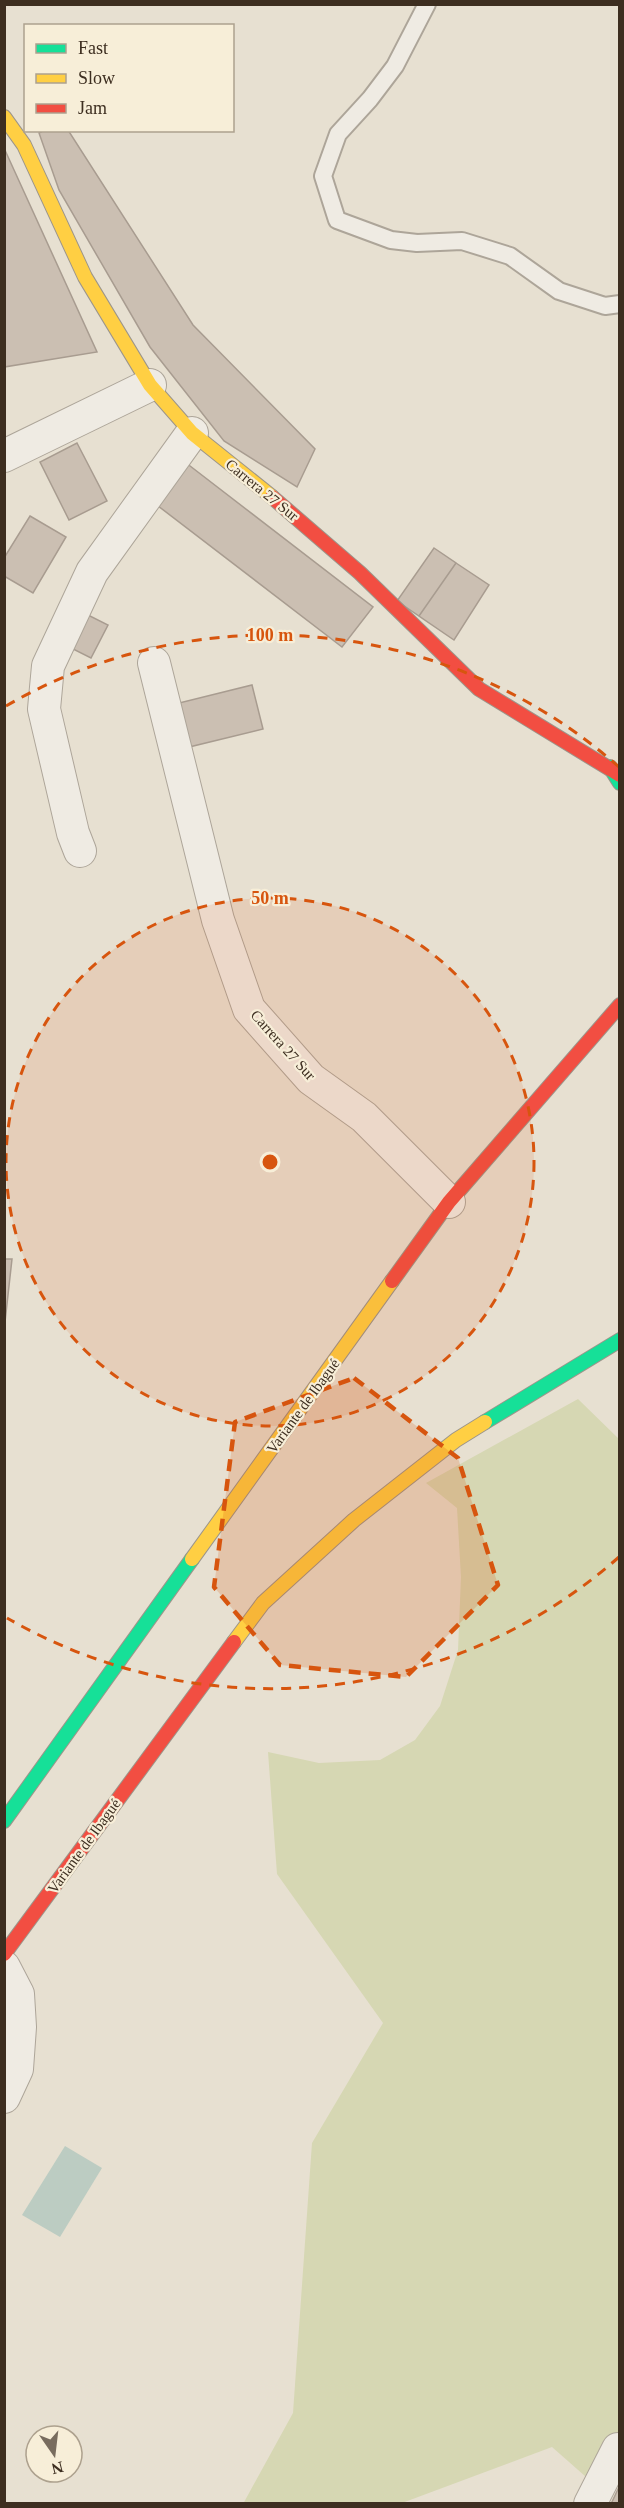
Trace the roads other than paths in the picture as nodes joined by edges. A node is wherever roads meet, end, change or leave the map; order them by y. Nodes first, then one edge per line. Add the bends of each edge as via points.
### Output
1 (427, 4) edge
2 (4, 117) edge
3 (620, 304) edge
4 (150, 385) junction
5 (192, 433) junction
6 (4, 456) edge
7 (154, 663) dead end
8 (616, 771) edge
9 (620, 783) edge
10 (80, 851) dead end
11 (620, 1005) edge
12 (449, 1202) junction
13 (620, 1340) edge
14 (4, 1821) edge
15 (4, 1954) edge
16 (4, 1967) edge
17 (4, 2097) edge
18 (618, 2449) edge
19 (590, 2504) edge

1 - 3 lane via 395,66 338,134 323,176 337,220 391,240 462,241 510,256 559,291 606,306
2 - 4 main road, Carrera 27 Sur via 24,145 85,277
4 - 5 main road, Carrera 27 Sur
4 - 6 street
5 - 8 main road, Carrera 27 Sur via 308,526 479,689
5 - 10 street via 93,572 48,666 44,709
7 - 12 street, Carrera 27 Sur via 218,920 249,1009 311,1079 363,1117
8 - 9 main road
11 - 12 main road, Variante de Ibagué
12 - 14 main road, Variante de Ibagué
13 - 15 main road, Variante de Ibagué via 456,1440 354,1520 263,1603
16 - 17 street via 18,1994 20,2027 17,2069
18 - 19 street

